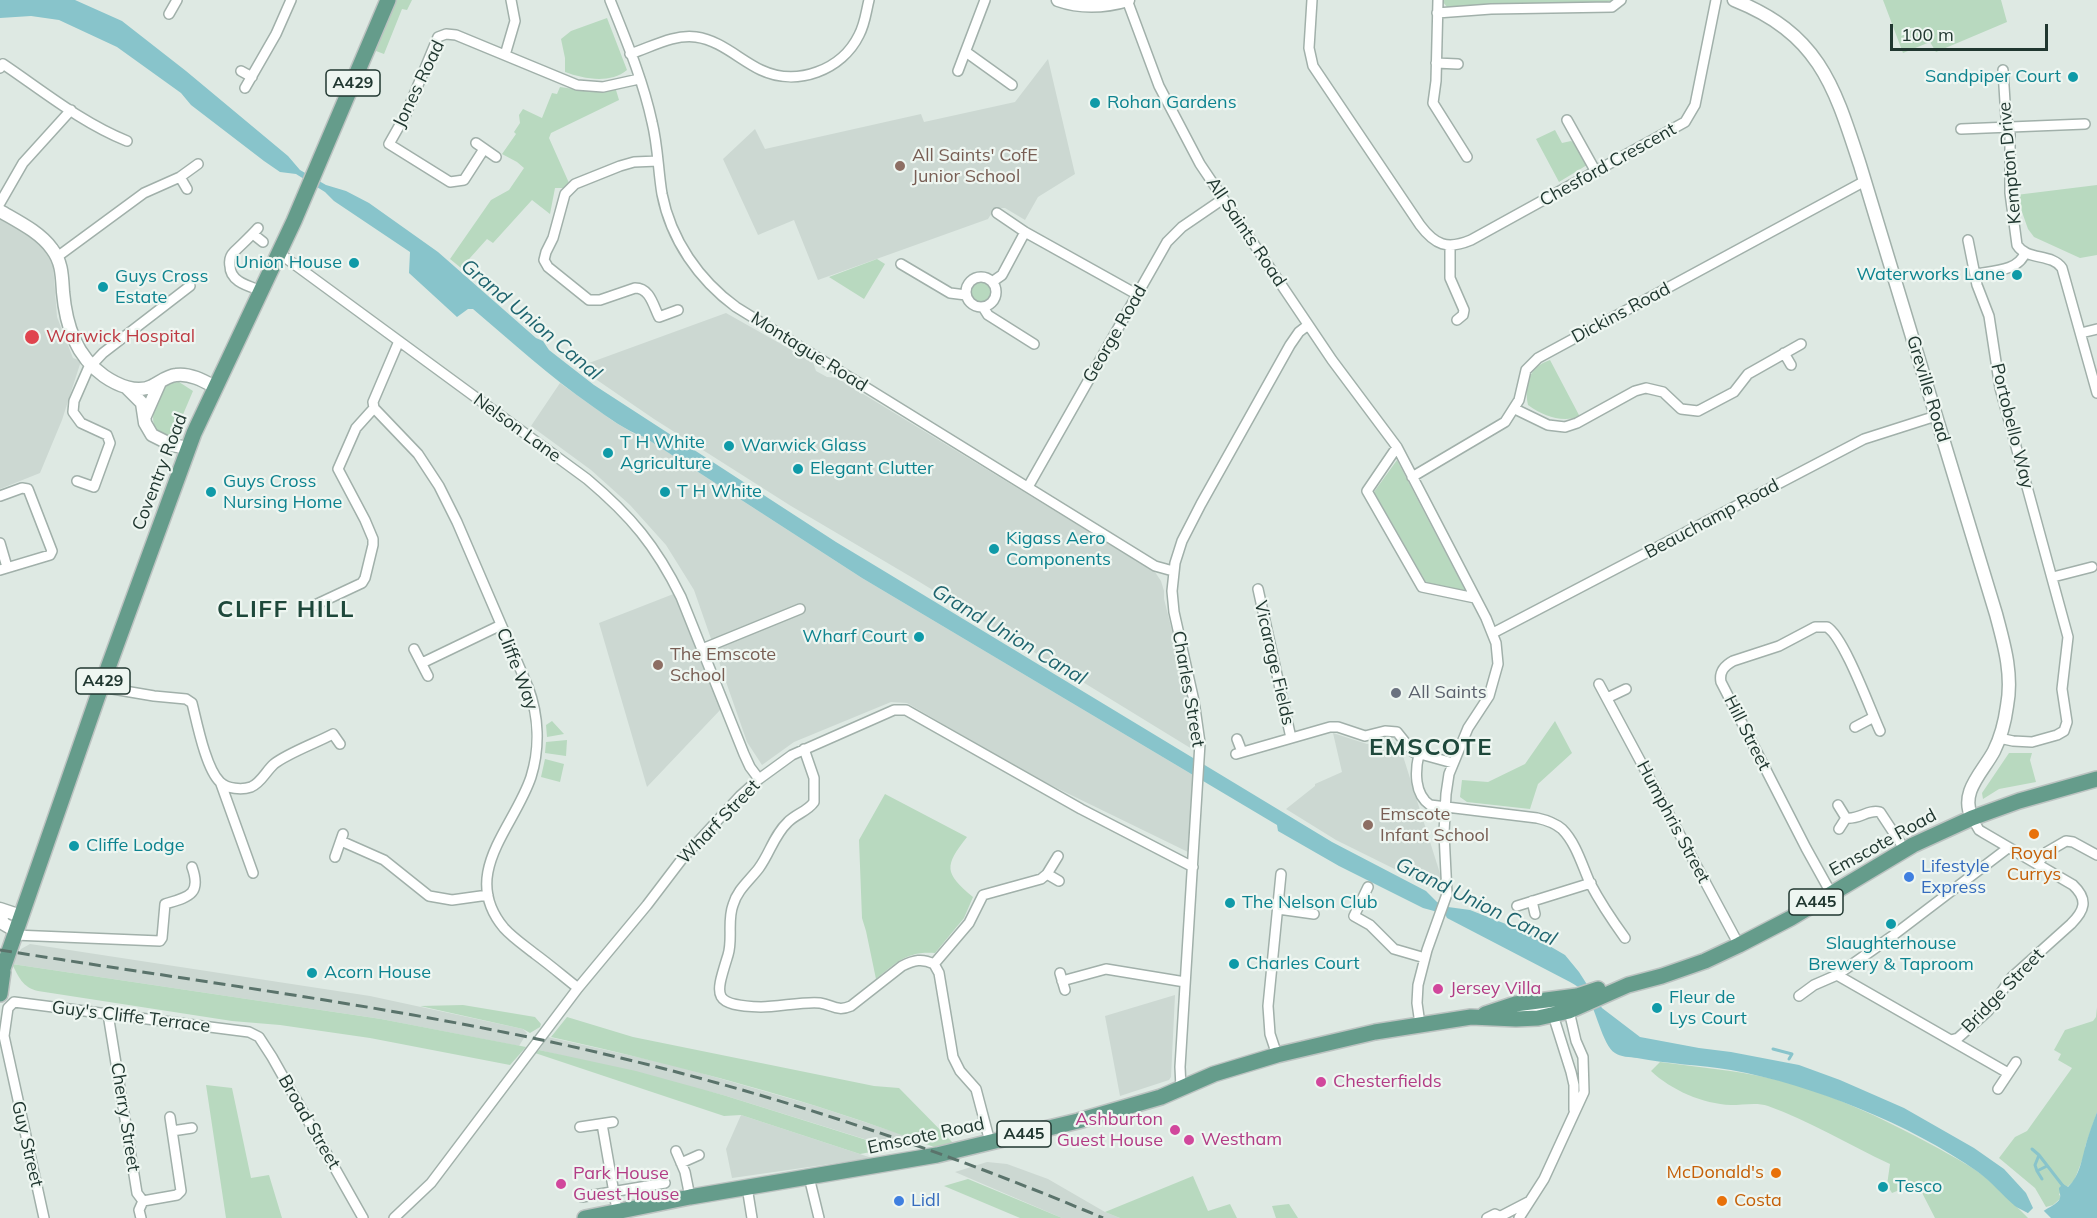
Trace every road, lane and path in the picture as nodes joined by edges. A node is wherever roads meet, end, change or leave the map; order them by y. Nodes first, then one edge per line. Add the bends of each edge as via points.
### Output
1 (291, 0) edge
2 (388, 0) edge
3 (510, 0) edge
4 (610, 0) edge
5 (869, 0) edge
6 (986, 0) edge
7 (1058, 0) edge
8 (1128, 0) edge
9 (1312, 0) edge
10 (1438, 0) edge
11 (1621, 0) edge
12 (1716, 0) edge
13 (1741, 1) edge
14 (1437, 13) junction
15 (966, 52) junction
16 (630, 54) junction
17 (505, 55) junction
18 (1436, 63) junction
19 (1458, 64) dead end
20 (0, 68) edge
21 (2003, 70) dead end
22 (241, 71) dead end
23 (958, 71) dead end
24 (252, 77) junction
25 (639, 79) junction
26 (1012, 85) dead end
27 (246, 88) dead end
28 (71, 110) junction
29 (1567, 120) dead end
30 (2085, 124) dead end
31 (2010, 128) junction
32 (1961, 129) dead end
33 (127, 141) dead end
34 (496, 157) dead end
35 (1467, 157) dead end
36 (658, 161) junction
37 (198, 164) dead end
38 (1596, 172) junction
39 (180, 177) junction
40 (1865, 181) junction
41 (187, 189) dead end
42 (1223, 199) junction
43 (0, 203) edge
44 (0, 211) edge
45 (997, 213) dead end
46 (1025, 232) junction
47 (1968, 240) dead end
48 (263, 242) dead end
49 (1450, 246) junction
50 (2025, 252) junction
51 (279, 253) junction
52 (57, 257) junction
53 (901, 264) dead end
54 (1975, 274) junction
55 (992, 282) junction
56 (190, 286) dead end
57 (262, 291) junction
58 (966, 294) junction
59 (1138, 295) junction
60 (983, 307) junction
61 (678, 310) dead end
62 (1457, 320) dead end
63 (1308, 325) junction
64 (2097, 329) edge
65 (2081, 333) junction
66 (399, 341) junction
67 (1034, 344) dead end
68 (1801, 344) dead end
69 (1784, 354) junction
70 (91, 364) junction
71 (1791, 365) dead end
72 (160, 382) junction
73 (126, 387) junction
74 (215, 387) junction
75 (2097, 393) edge
76 (374, 408) junction
77 (1515, 409) junction
78 (1936, 416) junction
79 (144, 417) junction
80 (1396, 447) junction
81 (188, 448) junction
82 (1412, 477) junction
83 (77, 481) dead end
84 (1028, 487) junction
85 (0, 496) edge
86 (0, 543) edge
87 (2092, 567) dead end
88 (4, 568) edge
89 (1173, 571) junction
90 (2053, 577) junction
91 (1258, 589) dead end
92 (1475, 598) junction
93 (315, 605) dead end
94 (800, 609) dead end
95 (501, 625) junction
96 (1493, 633) junction
97 (414, 649) dead end
98 (702, 649) junction
99 (422, 663) junction
100 (428, 676) dead end
101 (1599, 684) dead end
102 (101, 687) junction
103 (1626, 689) dead end
104 (1607, 698) junction
105 (1874, 717) junction
106 (1855, 727) dead end
107 (1880, 731) dead end
108 (1291, 738) junction
109 (1999, 738) junction
110 (1237, 739) dead end
111 (340, 744) dead end
112 (804, 749) junction
113 (1419, 754) junction
114 (1453, 763) junction
115 (759, 779) junction
116 (2097, 779) edge
117 (221, 784) junction
118 (1838, 805) dead end
119 (1445, 807) junction
120 (1846, 818) junction
121 (1972, 818) junction
122 (1839, 829) dead end
123 (2008, 848) junction
124 (1905, 850) junction
125 (2097, 855) edge
126 (1058, 856) dead end
127 (335, 857) dead end
128 (2037, 864) junction
129 (192, 867) dead end
130 (1193, 867) junction
131 (253, 873) dead end
132 (1047, 874) junction
133 (1281, 874) dead end
134 (1059, 881) dead end
135 (1591, 883) junction
136 (1368, 887) dead end
137 (1831, 893) junction
138 (489, 895) junction
139 (1532, 901) junction
140 (1517, 906) dead end
141 (0, 909) edge
142 (1278, 909) junction
143 (1314, 914) dead end
144 (1535, 914) dead end
145 (21, 916) junction
146 (0, 917) edge
147 (15, 933) junction
148 (1625, 938) dead end
149 (1739, 945) junction
150 (1425, 958) junction
151 (934, 964) junction
152 (1, 975) edge
153 (1837, 975) junction
154 (1062, 981) dead end
155 (1185, 982) junction
156 (578, 988) junction
157 (0, 994) edge
158 (1798, 996) dead end
159 (1582, 998) junction
160 (14, 1002) joint
161 (1499, 1009) junction
162 (1560, 1011) junction
163 (108, 1014) junction
164 (1478, 1016) junction
165 (1420, 1024) junction
166 (249, 1032) joint
167 (1951, 1040) junction
168 (1277, 1055) junction
169 (2016, 1062) dead end
170 (2008, 1073) junction
171 (1180, 1088) junction
172 (1998, 1089) dead end
173 (1574, 1112) junction
174 (170, 1117) dead end
175 (614, 1122) dead end
176 (602, 1124) junction
177 (580, 1127) dead end
178 (192, 1128) dead end
179 (172, 1131) junction
180 (990, 1142) junction
181 (676, 1151) dead end
182 (699, 1155) dead end
183 (681, 1163) junction
184 (809, 1177) junction
185 (665, 1183) dead end
186 (747, 1188) junction
187 (615, 1192) junction
188 (582, 1197) dead end
189 (690, 1197) junction
190 (143, 1201) junction
191 (1528, 1202) junction
192 (617, 1210) junction
193 (1502, 1217) edge
194 (44, 1218) edge
195 (141, 1218) edge
196 (363, 1218) edge
197 (394, 1218) edge
198 (585, 1218) edge
199 (752, 1218) edge
200 (819, 1218) edge
201 (1487, 1218) edge
202 (1519, 1218) edge

1 - 24 street
2 - 51 main road, Coventry Road / A429
3 - 17 street via 515,21
4 - 16 street, Montague Road
5 - 16 street via 862,30 851,49 831,66 807,75 766,72 717,44 694,37 665,40
6 - 15 street
7 - 8 street via 1088,6
8 - 42 street, All Saints Road via 1158,86
9 - 49 street via 1309,48 1313,66 1420,225 1432,238
10 - 14 street
11 - 14 street via 1612,8
12 - 38 street, Chesford Crescent via 1697,96 1689,117 1673,130
13 - 40 street, Greville Road via 1790,32 1820,65 1837,96
14 - 18 street
15 - 23 street
15 - 26 street
16 - 25 street, Montague Road
17 - 25 street, Jones Road via 577,85 603,87
17 - 34 street, Jones Road via 456,35 438,38 389,144 450,182 464,180 480,146
18 - 19 street
18 - 35 street via 1433,103
20 - 28 street via 3,64
21 - 31 street, Kempton Drive
22 - 24 street
24 - 27 street
25 - 36 street, Montague Road via 652,121
28 - 33 street
28 - 43 street via 23,163
29 - 38 street
30 - 31 street
31 - 32 street
31 - 50 street, Kempton Drive via 2012,215 2017,244
36 - 61 street via 634,162 575,184 565,194 544,260 589,300 641,288 649,294 659,317
36 - 84 street, Montague Road via 663,197 676,236 693,264 725,299
37 - 39 street
38 - 49 street, Chesford Crescent via 1471,240
39 - 41 street
39 - 52 street via 136,198
40 - 77 street, Dickins Road via 1538,358 1526,370
40 - 78 street, Greville Road
42 - 59 street, George Road via 1170,239
42 - 63 street, All Saints Road
44 - 52 street via 39,236
45 - 46 street
46 - 55 street via 1002,275
46 - 59 street
47 - 54 street, Portobello Way
48 - 57 street via 255,231 233,253 230,266 235,279
49 - 62 street via 1450,278 1464,310
50 - 54 street via 2017,265
50 - 65 street via 2060,264
51 - 57 main road, Coventry Road / A429
51 - 66 street, Nelson Lane
52 - 70 street via 69,328
53 - 58 street via 950,293
54 - 90 street, Portobello Way via 1989,316 2000,388
55 - 58 street via 982,277 974,279 966,287
55 - 60 street via 994,299
56 - 70 street
57 - 74 main road, Coventry Road / A429
58 - 60 street via 969,303
59 - 84 street, George Road
60 - 67 street via 988,315
63 - 80 street, All Saints Road
63 - 89 street, Charles Street via 1290,345 1204,499 1182,541
64 - 65 street
65 - 75 street
66 - 76 street via 373,402
66 - 98 street, Nelson Lane via 587,479 624,512 669,573
68 - 69 street
69 - 71 street
69 - 77 street via 1748,374 1734,392 1698,411 1681,409 1663,392 1646,388 1565,427 1548,425
70 - 73 street
70 - 83 street via 78,388 73,412 81,423 107,435 110,443 94,487
72 - 73 street via 143,389
72 - 74 street via 182,374
72 - 79 street
73 - 79 street via 142,403
74 - 81 main road, Coventry Road / A429
76 - 93 street via 356,428 338,469 374,539 365,578 358,586
76 - 95 street, Cliffe Way via 412,447 439,486
77 - 82 street, Dickins Road via 1500,426
78 - 96 street, Beauchamp Road via 1864,439
78 - 109 street, Greville Road via 2006,652 2009,690
79 - 81 street via 152,435
80 - 82 street, All Saints Road
80 - 92 street via 1367,490 1422,586
81 - 102 main road, Coventry Road / A429
82 - 92 street, All Saints Road
84 - 89 street, Montague Road via 1155,566
85 - 88 street via 28,489 52,551 50,555
86 - 88 street
87 - 90 street
89 - 130 street, Charles Street via 1174,612 1199,731
90 - 109 street, Portobello Way via 2068,637 2062,689 2067,727 2060,734 2032,742
91 - 108 street, Vicarage Fields
92 - 96 street, All Saints Road
94 - 98 street
95 - 99 street
95 - 138 street, Cliffe Way via 532,697 537,735 526,789 489,862
96 - 114 street, All Saints Road via 1498,653 1497,675
97 - 99 street
98 - 115 street, Nelson Lane via 744,754
99 - 100 street
101 - 104 street, Humphris Street
102 - 117 street via 192,703 212,771
102 - 145 main road, Coventry Road / A429
103 - 104 street
104 - 149 street, Humphris Street
105 - 106 street
105 - 107 street, Hill Street
105 - 137 street, Hill Street via 1835,634 1827,627 1815,627 1773,648 1733,661 1721,672 1721,682 1751,743
108 - 110 street, Vicarage Fields via 1239,753
108 - 113 street, Vicarage Fields via 1334,726 1365,736 1392,731
109 - 121 street, Greville Road via 1970,790 1967,806
111 - 117 street via 333,734 274,764 251,787
112 - 115 street, Wharf Street
112 - 130 street, Wharf Street via 903,709
112 - 151 street via 814,778 814,802 776,836 760,867 737,894 731,910 730,946 719,996 723,1001 741,1005 818,1003 843,1009 911,961
113 - 114 street, Vicarage Fields
113 - 119 street via 1416,778 1423,798 1430,805
114 - 119 street, All Saints Road
115 - 156 street, Wharf Street via 682,859
116 - 121 main road, Emscote Road / A445
117 - 131 street
118 - 120 street
119 - 135 street via 1552,823 1568,838
119 - 150 street, All Saints Road via 1447,894
120 - 122 street
120 - 124 street via 1880,812
121 - 123 street, Bridge Street via 1979,830
121 - 124 main road, Emscote Road / A445
123 - 128 street, Bridge Street
123 - 153 street
124 - 137 main road, Emscote Road / A445
125 - 128 street via 2066,841 2047,852
126 - 132 street
127 - 138 street via 342,838 384,860 429,896 452,900
128 - 167 street, Bridge Street via 2076,887 2082,898 2082,911 2012,977 1988,1011
129 - 147 street via 196,878 194,890 188,897 165,904 159,941
130 - 155 street, Charles Street
132 - 134 street
132 - 151 street via 983,895 969,923
133 - 142 street
135 - 139 street
135 - 148 street
136 - 150 street via 1354,916 1370,925 1394,949
137 - 149 main road, Emscote Road / A445
138 - 156 street, Cliffe Way via 499,921 512,936
139 - 140 street
139 - 144 street
141 - 145 street
142 - 143 street
142 - 168 street via 1268,1006 1270,1034
145 - 147 main road, Coventry Road / A429
146 - 147 street
147 - 152 main road, Coventry Road / A429
149 - 159 main road, Emscote Road / A445 via 1673,972
150 - 165 street, All Saints Road via 1417,996
151 - 180 street via 939,973 953,1057 976,1089
152 - 157 main road, Coventry Road / A429
153 - 158 street
153 - 167 street, Bridge Street
154 - 155 street via 1106,969
155 - 171 street, Charles Street
156 - 197 street, Wharf Street via 431,1183
159 - 161 main road, Emscote Road / A445
159 - 162 main road, Emscote Road / A445
160 - 163 street, Guy's Cliffe Terrace
160 - 194 street, Guy Street via 8,1008 4,1036
161 - 162 street
161 - 164 main road, Emscote Road / A445
162 - 164 main road, Emscote Road / A445 via 1516,1019
162 - 173 street via 1575,1096
162 - 173 street via 1583,1057 1584,1092
163 - 166 street, Guy's Cliffe Terrace
163 - 190 street, Cherry Street via 137,1192
164 - 165 main road, Emscote Road / A445
165 - 168 main road, Emscote Road / A445
166 - 196 street, Broad Street via 259,1037 272,1057
167 - 170 street, Bridge Street
168 - 171 main road, Emscote Road / A445
169 - 170 street
170 - 172 street
171 - 180 main road, Emscote Road / A445 via 1096,1116
173 - 191 street via 1544,1179
174 - 179 street
175 - 176 street
176 - 177 street
176 - 187 street
178 - 179 street
179 - 190 street via 181,1191
180 - 184 main road, Emscote Road / A445 via 926,1158
181 - 183 street
182 - 183 street
183 - 189 street
184 - 186 main road, Emscote Road / A445
184 - 200 street
185 - 187 street
186 - 189 main road, Emscote Road / A445
186 - 199 street
187 - 188 street
187 - 192 street
189 - 192 main road, Emscote Road / A445
190 - 195 street, Cherry Street
191 - 193 street
191 - 202 street
192 - 198 main road, Emscote Road / A445
193 - 201 street via 1495,1214

